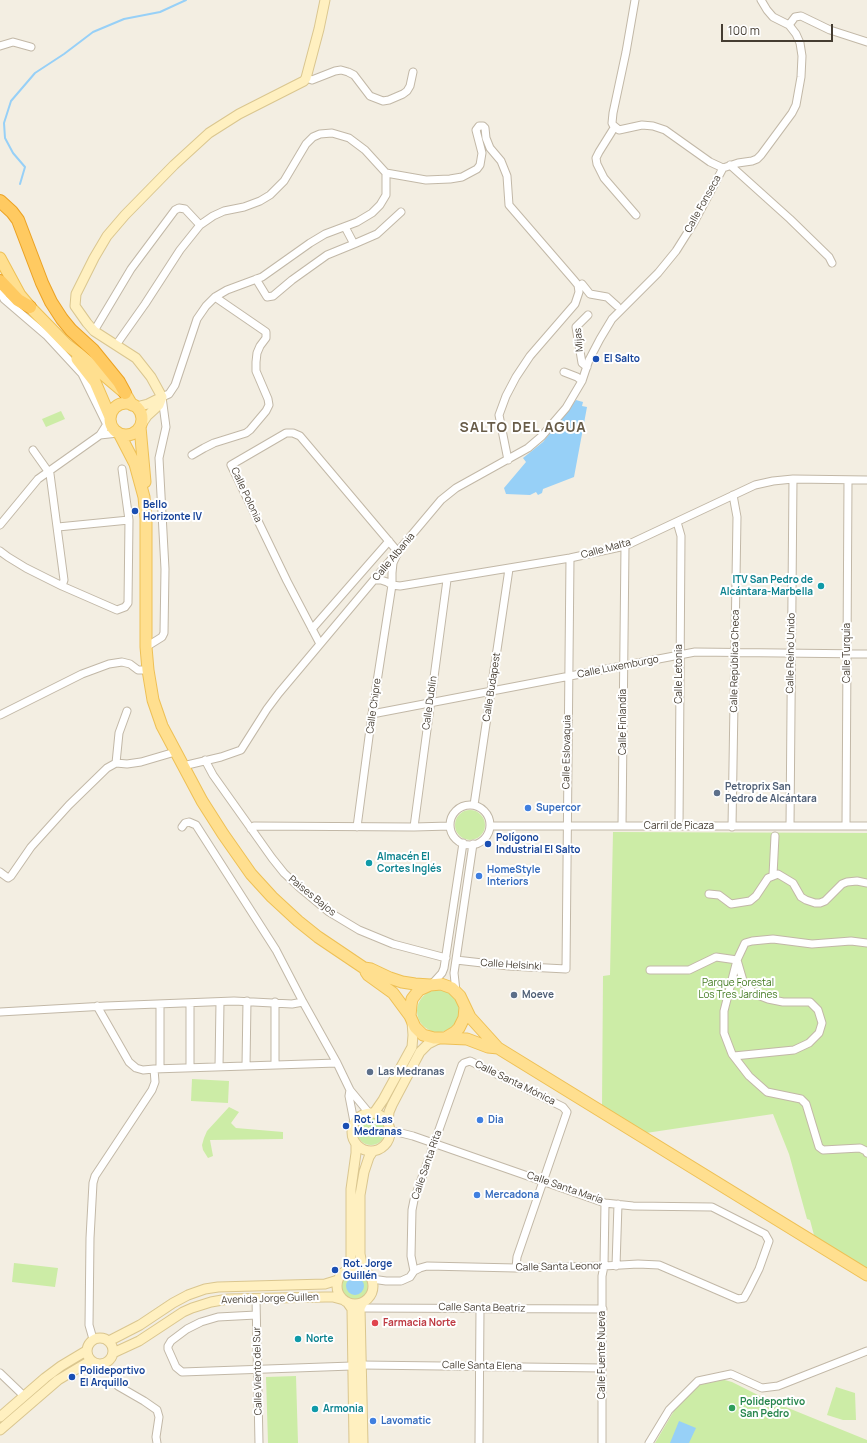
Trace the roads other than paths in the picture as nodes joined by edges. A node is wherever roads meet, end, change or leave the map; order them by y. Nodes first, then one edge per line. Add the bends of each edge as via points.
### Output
1 (325, 0) edge
2 (635, 0) edge
3 (761, 0) edge
4 (789, 25) junction
5 (867, 42) edge
6 (0, 46) edge
7 (31, 47) dead end
8 (413, 72) dead end
9 (306, 78) junction
10 (614, 128) junction
11 (730, 165) junction
12 (723, 168) junction
13 (386, 173) junction
14 (4, 204) edge
15 (401, 212) dead end
16 (636, 215) dead end
17 (200, 225) junction
18 (345, 228) junction
19 (354, 244) junction
20 (0, 258) edge
21 (832, 263) dead end
22 (256, 279) junction
23 (0, 281) edge
24 (582, 284) dead end
25 (4, 297) edge
26 (216, 297) junction
27 (617, 306) dead end
28 (30, 307) junction
29 (588, 314) dead end
30 (94, 331) junction
31 (600, 339) joint
32 (67, 345) junction
33 (116, 345) junction
34 (587, 367) junction
35 (564, 372) dead end
36 (582, 381) junction
37 (125, 393) junction
38 (162, 397) junction
39 (134, 406) junction
40 (109, 420) junction
41 (140, 426) junction
42 (119, 434) junction
43 (100, 435) junction
44 (33, 450) dead end
45 (192, 455) dead end
46 (508, 460) junction
47 (122, 469) dead end
48 (48, 471) junction
49 (793, 479) junction
50 (848, 480) junction
51 (867, 480) edge
52 (733, 495) junction
53 (144, 496) junction
54 (129, 520) junction
55 (677, 522) junction
56 (0, 525) edge
57 (58, 527) junction
58 (389, 541) junction
59 (625, 546) junction
60 (0, 551) edge
61 (398, 552) junction
62 (570, 558) junction
63 (509, 569) junction
64 (374, 580) junction
65 (448, 580) junction
66 (392, 585) junction
67 (62, 586) junction
68 (312, 629) junction
69 (320, 644) junction
70 (146, 647) junction
71 (735, 653) junction
72 (790, 653) junction
73 (846, 654) junction
74 (867, 654) edge
75 (679, 655) junction
76 (624, 666) junction
77 (148, 670) junction
78 (568, 677) junction
79 (491, 691) junction
80 (430, 704) junction
81 (127, 711) dead end
82 (372, 714) junction
83 (0, 715) edge
84 (175, 752) junction
85 (205, 760) junction
86 (116, 763) junction
87 (183, 766) junction
88 (474, 805) junction
89 (450, 826) junction
90 (491, 826) junction
91 (622, 826) junction
92 (679, 826) junction
93 (790, 826) junction
94 (846, 826) junction
95 (867, 826) edge
96 (182, 827) dead end
97 (357, 827) junction
98 (414, 827) junction
99 (567, 827) junction
100 (732, 827) junction
101 (251, 828) junction
102 (775, 836) dead end
103 (462, 843) junction
104 (473, 844) junction
105 (0, 872) edge
106 (773, 875) junction
107 (867, 883) edge
108 (709, 894) dead end
109 (867, 943) edge
110 (446, 958) junction
111 (456, 960) junction
112 (737, 960) junction
113 (364, 968) junction
114 (566, 969) joint
115 (650, 970) dead end
116 (431, 984) junction
117 (456, 991) junction
118 (247, 1001) junction
119 (220, 1002) junction
120 (275, 1002) junction
121 (303, 1002) junction
122 (190, 1003) junction
123 (160, 1004) junction
124 (98, 1006) junction
125 (465, 1006) junction
126 (0, 1012) edge
127 (411, 1019) junction
128 (442, 1038) junction
129 (498, 1048) junction
130 (734, 1056) junction
131 (337, 1063) junction
132 (464, 1063) joint
133 (275, 1065) junction
134 (246, 1066) junction
135 (219, 1067) junction
136 (190, 1068) junction
137 (157, 1069) junction
138 (350, 1090) junction
139 (372, 1113) junction
140 (354, 1122) junction
141 (389, 1128) junction
142 (434, 1143) junction
143 (356, 1144) junction
144 (373, 1151) junction
145 (867, 1153) edge
146 (544, 1182) junction
147 (605, 1202) junction
148 (618, 1204) junction
149 (604, 1266) junction
150 (616, 1266) junction
151 (350, 1268) junction
152 (516, 1268) junction
153 (363, 1269) junction
154 (414, 1271) junction
155 (867, 1275) edge
156 (372, 1279) junction
157 (338, 1280) junction
158 (744, 1298) joint
159 (256, 1299) junction
160 (346, 1301) junction
161 (362, 1305) junction
162 (480, 1308) junction
163 (603, 1309) junction
164 (256, 1315) junction
165 (93, 1339) junction
166 (109, 1341) junction
167 (86, 1351) junction
168 (867, 1351) edge
169 (113, 1353) junction
170 (90, 1360) junction
171 (357, 1366) junction
172 (479, 1366) junction
173 (602, 1368) junction
174 (257, 1369) junction
175 (0, 1373) edge
176 (118, 1386) dead end
177 (24, 1396) junction
178 (0, 1417) edge
179 (0, 1430) edge
180 (157, 1443) edge
181 (259, 1443) edge
182 (354, 1443) edge
183 (363, 1443) edge
184 (479, 1443) edge
185 (602, 1443) edge
186 (649, 1443) edge

1 - 9 street
2 - 10 street via 613,114
3 - 4 street, Calle Fonseca via 773,17
4 - 5 street via 795,17 801,16 830,30
4 - 11 street, Calle Fonseca via 800,43 802,56 796,105 757,159
6 - 7 street via 13,42
8 - 9 street via 407,91 383,101 370,96 354,75 348,72 341,70 312,80
9 - 30 street via 209,133 174,165 107,236 82,280 75,299 78,312
10 - 12 street via 622,130 642,125 665,130 710,162
10 - 16 street via 599,152 596,164 604,178
11 - 12 street, Calle Fonseca
11 - 21 street via 790,219
12 - 31 street, Calle Fonseca via 676,251 612,319
13 - 17 street via 376,160 349,138 332,133 320,134 306,144 284,181 270,195 249,205 218,213
13 - 18 street via 387,191 380,206 366,218
13 - 46 street via 426,180 462,177 480,165 482,153 476,130 483,126 490,148 501,161 507,176 509,205 578,285 578,298 575,304 530,356 506,396 499,415
14 - 37 highway via 18,220 52,302 71,330 93,350
15 - 19 street via 377,234
17 - 30 street via 185,209 175,210 131,268
17 - 33 street via 180,250
18 - 19 street
18 - 22 street via 325,234
19 - 22 street via 327,255 273,296 267,297
20 - 28 main road via 20,295
22 - 26 street
23 - 25 highway
24 - 27 street via 590,294 604,296
25 - 28 highway via 18,300
25 - 40 street via 46,335 82,374
26 - 38 street via 197,319 175,385 169,394
26 - 45 street via 266,332 266,338 257,353 256,371 269,405 246,433 214,443
28 - 32 main road
29 - 34 street, Mijas via 576,327 582,363
30 - 33 street
31 - 34 street, Calle Albania
32 - 37 main road
32 - 40 main road via 95,382
33 - 38 street via 136,358 145,368
34 - 36 street, Calle Albania
35 - 36 street
36 - 46 street, Calle Albania via 566,408 542,436
37 - 39 main road
38 - 39 street via 148,404
38 - 41 street via 159,405
38 - 70 street via 166,427 159,458 165,569 164,633
39 - 40 main road via 119,405 113,410
39 - 41 main road via 141,416
40 - 42 main road
40 - 43 street
41 - 42 main road via 132,434
41 - 53 main road
42 - 43 street
42 - 53 main road via 135,464
43 - 48 street
44 - 48 street
46 - 61 street, Calle Albania via 456,488 441,500
47 - 54 street
48 - 56 street via 38,479
48 - 57 street
49 - 50 street, Calle Malta
49 - 52 street, Calle Malta via 755,485
49 - 72 street, Calle Reino Unido
50 - 51 street, Calle Malta
50 - 73 street, Calle Turquía
52 - 55 street, Calle Malta
52 - 71 street, Calle República Checa via 737,517
53 - 70 main road
54 - 57 street
54 - 67 street via 128,603 125,606 117,610
55 - 59 street, Calle Malta
55 - 75 street, Calle Letonia via 681,536
57 - 67 street via 64,580
58 - 61 street, Calle Polonia
58 - 68 street
58 - 68 street, Calle Polonia via 300,436 286,433 230,465
59 - 62 street, Calle Malta
59 - 76 street, Calle Finlandia
60 - 67 street via 26,568
61 - 64 street, Calle Albania
61 - 66 street via 393,563
62 - 63 street, Calle Malta
62 - 78 street, Calle Eslovaquia
63 - 65 street, Calle Malta
63 - 79 street, Calle Budapest
64 - 66 street, Calle Malta
64 - 69 street, Calle Albania
65 - 66 street, Calle Malta
65 - 80 street, Calle Dublín
66 - 82 street, Calle Chipre
68 - 69 street, Calle Polonia
69 - 85 street, Calle Albania via 267,709 244,747 237,752
70 - 77 main road
71 - 72 street, Calle Luxemburgo
71 - 75 street, Calle Luxemburgo via 695,652
71 - 100 street, Calle República Checa
72 - 73 street, Calle Luxemburgo
72 - 93 street, Calle Reino Unido
73 - 74 street, Calle Luxemburgo
73 - 94 street, Calle Turquía
75 - 76 street, Calle Luxemburgo
75 - 92 street, Calle Letonia
76 - 78 street, Calle Luxemburgo
76 - 91 street, Calle Finlandia
77 - 83 street via 138,670 122,662 109,664 82,674
77 - 84 main road via 157,713
78 - 79 street, Calle Luxemburgo
78 - 99 street, Calle Eslovaquia
79 - 80 street, Calle Luxemburgo
79 - 88 street, Calle Budapest
80 - 82 street, Calle Luxemburgo
80 - 98 street, Calle Dublín
81 - 86 street via 119,733
82 - 97 street, Calle Chipre
84 - 86 street via 140,762
84 - 87 main road
85 - 87 street, Calle Albania
85 - 101 street, Paises Bajos
86 - 105 street via 107,768 69,806 31,847 11,876 8,878
87 - 113 main road via 223,834 262,888 318,937
88 - 89 street via 459,810 452,818
88 - 90 street via 487,815
89 - 98 street
89 - 103 street via 456,839
90 - 99 street, Carril de Picaza
90 - 104 street via 481,842
91 - 92 street, Carril de Picaza
91 - 99 street, Carril de Picaza
92 - 100 street, Carril de Picaza
93 - 94 street, Carril de Picaza
93 - 100 street, Carril de Picaza
94 - 95 street, Carril de Picaza
96 - 121 street via 187,822 196,825 276,950
97 - 98 street
97 - 101 street
99 - 114 street, Calle Eslovaquia
101 - 110 street, Paises Bajos via 284,873 329,912 376,938
102 - 106 street
103 - 104 street
103 - 110 street
104 - 111 street
106 - 107 street via 778,874 789,879 801,897 815,903 825,901 847,882
106 - 108 street via 750,902 731,904 719,895
109 - 112 street via 851,941 812,944 781,939 752,941 745,943
110 - 116 street via 442,973
111 - 114 street, Calle Helsinki
111 - 117 street
112 - 115 street via 716,957 689,970
112 - 130 street via 724,1011 724,1032
112 - 130 street via 744,984 755,994 783,1002 810,1002 818,1010 822,1023 819,1033 794,1050
113 - 116 main road via 402,982
113 - 127 main road via 368,975 393,993
116 - 117 main road via 447,985
116 - 127 main road via 416,994 410,1004
117 - 125 main road
118 - 119 street
118 - 120 street
118 - 134 street
119 - 122 street
119 - 135 street
120 - 121 street
120 - 133 street
121 - 131 street
122 - 123 street
122 - 136 street
123 - 124 street
123 - 137 street
124 - 126 street
124 - 137 street via 130,1062 136,1068
125 - 128 main road via 464,1018 459,1028
125 - 129 main road via 470,1017
127 - 128 main road via 423,1034
127 - 139 street via 412,1047 383,1100
128 - 129 main road via 467,1039
128 - 141 street via 428,1044 420,1052 389,1112
129 - 155 main road
130 - 145 street via 749,1076 767,1092 801,1099 806,1104 819,1147 823,1150 860,1148
131 - 133 street
131 - 138 street
132 - 142 street, Calle Santa Rita
132 - 146 street, Calle Santa Mónica via 473,1062 565,1108 566,1115
133 - 134 street
134 - 135 street
135 - 136 street
136 - 137 street
137 - 165 street via 152,1090 95,1176 93,1183 90,1325
138 - 139 street
138 - 140 street
139 - 140 street via 361,1116
139 - 141 street via 382,1116
140 - 143 street via 352,1131
141 - 142 street, Calle Santa María
141 - 144 street via 388,1141
142 - 146 street, Calle Santa María
142 - 154 street, Calle Santa Rita via 413,1205 411,1256
143 - 144 street
143 - 151 street via 351,1189
144 - 153 street via 364,1172 360,1195 360,1254
146 - 147 street, Calle Santa María
146 - 152 street, Calle Santa Mónica via 517,1257
147 - 148 street, Calle Santa María
147 - 149 street, Calle Fuente Nueva
148 - 150 street
148 - 158 street, Calle Santa María via 712,1207 765,1234 769,1240 759,1269
149 - 150 street, Calle Santa Leonor
149 - 152 street, Calle Santa Leonor
149 - 163 street, Calle Fuente Nueva
150 - 158 street, Calle Santa Leonor via 659,1265 738,1299
151 - 153 street
151 - 157 street via 343,1272
152 - 154 street, Calle Santa Leonor via 427,1266
153 - 156 street
154 - 156 street, Calle Santa Leonor via 410,1277 401,1280
156 - 161 street via 373,1292
157 - 160 street via 338,1293
157 - 166 street, Avenida Jorge Guillen via 325,1284 218,1286 205,1289 172,1303 140,1325
159 - 160 street, Avenida Jorge Guillen via 332,1297
159 - 164 street, Calle Viento del Sur
159 - 169 street, Avenida Jorge Guillen via 219,1300 192,1308 139,1341
160 - 161 street
160 - 171 street via 352,1309
161 - 162 street, Calle Santa Beatriz
161 - 171 street
162 - 163 street, Calle Santa Beatriz
162 - 172 street
163 - 173 street, Calle Fuente Nueva
164 - 174 street, Calle Viento del Sur
164 - 174 street, Calle Santa Elena via 224,1316 201,1322 171,1340 168,1349 176,1367 182,1372
165 - 166 street via 98,1337
165 - 167 street
166 - 169 street via 113,1346
167 - 170 street
167 - 177 street via 56,1370
168 - 186 street via 778,1386 762,1388 731,1374 698,1381 668,1410
169 - 170 street via 107,1363 95,1364
170 - 179 street via 58,1380
171 - 172 street, Calle Santa Elena
171 - 174 street, Calle Santa Elena
171 - 182 street
171 - 183 street
172 - 173 street, Calle Santa Elena
172 - 184 street
173 - 185 street, Calle Fuente Nueva
174 - 181 street, Calle Viento del Sur
175 - 177 street
176 - 180 street via 157,1410
177 - 178 street

